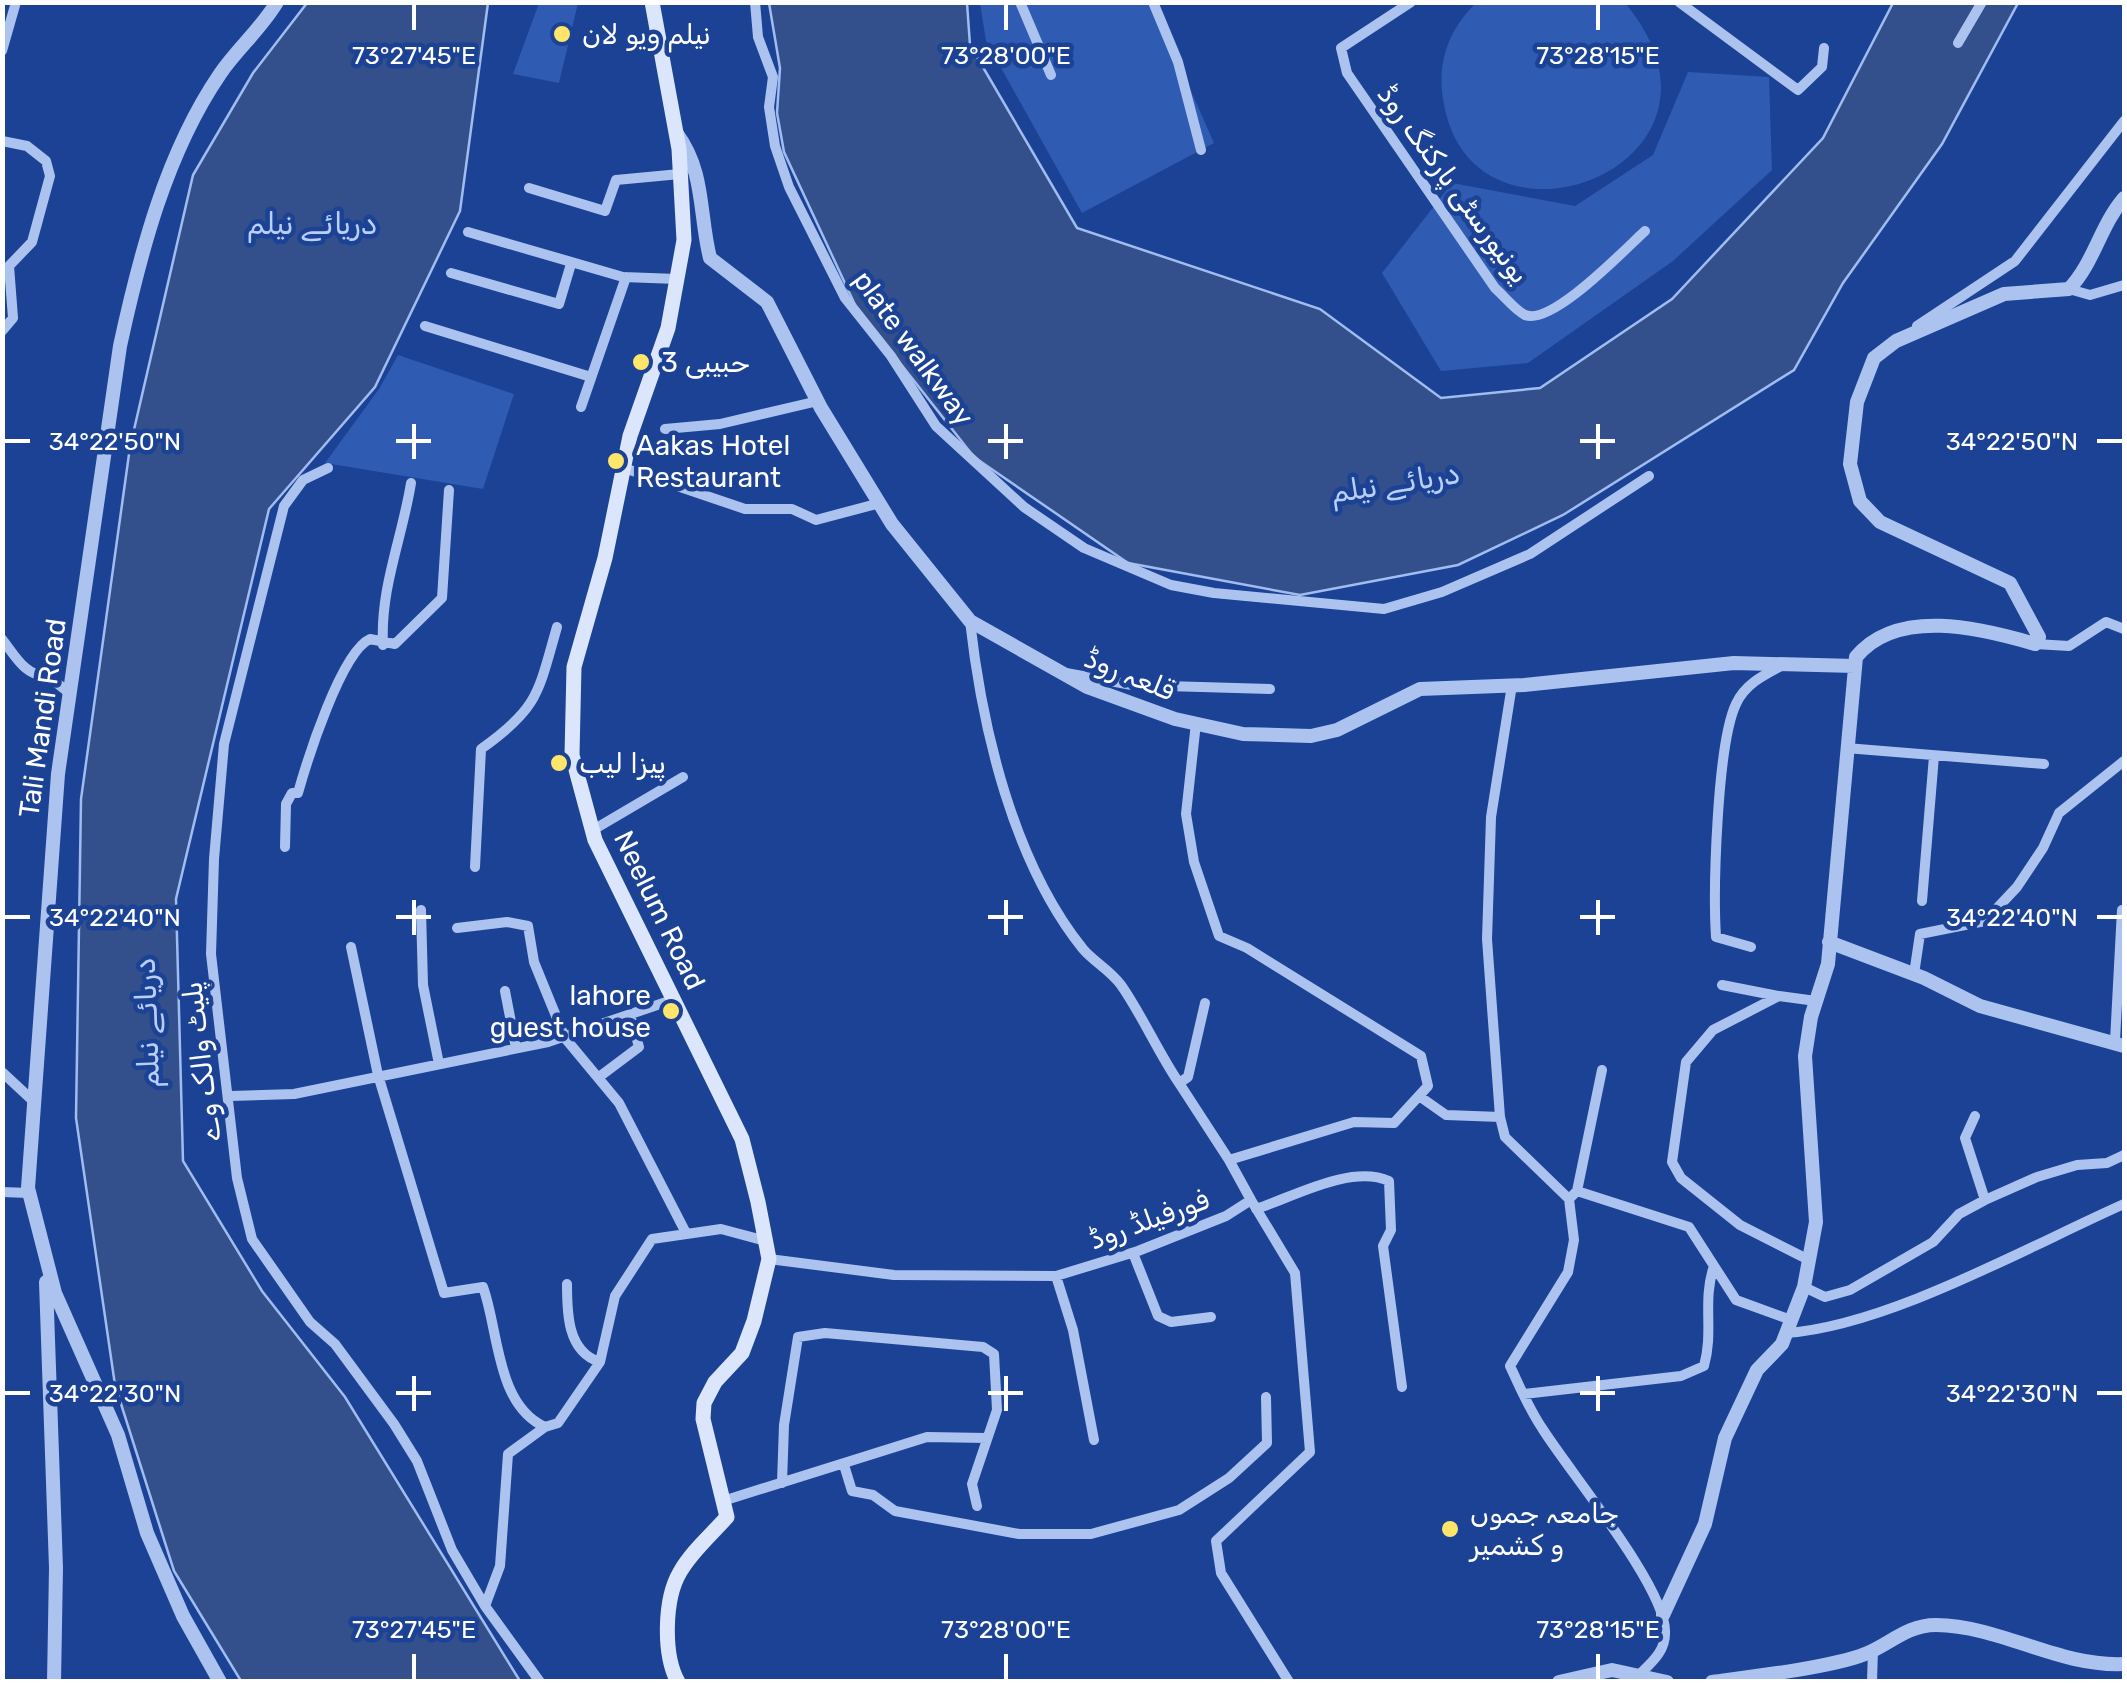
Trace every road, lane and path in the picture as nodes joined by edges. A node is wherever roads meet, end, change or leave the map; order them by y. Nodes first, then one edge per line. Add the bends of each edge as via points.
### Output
1 (16, 2) edge
2 (277, 2) edge
3 (652, 2) edge
4 (756, 2) edge
5 (1020, 2) edge
6 (1152, 2) edge
7 (1411, 2) edge
8 (1680, 2) edge
9 (1982, 2) edge
10 (1958, 43) dead end
11 (1824, 48) dead end
12 (2, 51) edge
13 (1050, 75) dead end
14 (2124, 121) edge
15 (676, 134) junction
16 (2, 140) edge
17 (1201, 150) dead end
18 (680, 174) junction
19 (529, 188) dead end
20 (2124, 198) edge
21 (1645, 231) dead end
22 (468, 232) dead end
23 (571, 264) junction
24 (451, 272) dead end
25 (626, 277) junction
26 (677, 279) junction
27 (2124, 284) edge
28 (2069, 288) junction
29 (425, 326) dead end
30 (2, 331) edge
31 (1896, 340) junction
32 (591, 378) junction
33 (818, 401) junction
34 (581, 407) dead end
35 (665, 430) dead end
36 (328, 468) dead end
37 (624, 468) junction
38 (1649, 476) dead end
39 (411, 483) dead end
40 (448, 490) dead end
41 (880, 502) junction
42 (970, 621) junction
43 (557, 627) dead end
44 (2124, 629) edge
45 (2, 639) edge
46 (383, 644) junction
47 (2035, 644) junction
48 (1788, 662) junction
49 (1855, 666) junction
50 (1060, 672) junction
51 (1512, 686) junction
52 (1270, 689) dead end
53 (68, 692) junction
54 (1196, 724) junction
55 (1846, 748) junction
56 (1934, 756) junction
57 (2124, 761) edge
58 (2044, 764) dead end
59 (683, 777) dead end
60 (593, 830) junction
61 (286, 847) dead end
62 (475, 867) dead end
63 (1922, 901) dead end
64 (421, 910) dead end
65 (2122, 910) edge
66 (457, 928) dead end
67 (1829, 942) junction
68 (350, 947) dead end
69 (1750, 947) dead end
70 (1914, 974) junction
71 (1722, 985) dead end
72 (505, 991) dead end
73 (1779, 996) junction
74 (676, 999) junction
75 (1816, 1001) junction
76 (1205, 1004) dead end
77 (630, 1015) junction
78 (565, 1038) junction
79 (2121, 1044) edge
80 (516, 1048) junction
81 (439, 1064) junction
82 (1602, 1070) dead end
83 (2, 1072) edge
84 (378, 1075) junction
85 (599, 1078) junction
86 (1179, 1083) junction
87 (230, 1096) junction
88 (1419, 1096) junction
89 (31, 1099) junction
90 (1975, 1116) dead end
91 (1500, 1117) junction
92 (2124, 1155) edge
93 (1229, 1160) junction
94 (2, 1192) edge
95 (29, 1193) junction
96 (1573, 1195) junction
97 (1985, 1200) junction
98 (1253, 1204) junction
99 (2124, 1204) edge
100 (686, 1233) junction
101 (766, 1241) junction
102 (1132, 1253) junction
103 (769, 1259) junction
104 (45, 1260) junction
105 (1809, 1260) junction
106 (1714, 1266) junction
107 (1056, 1276) junction
108 (567, 1284) dead end
109 (1804, 1288) junction
110 (1211, 1317) dead end
111 (1789, 1327) junction
112 (600, 1362) junction
113 (1402, 1387) dead end
114 (1524, 1394) junction
115 (1266, 1398) dead end
116 (545, 1428) junction
117 (987, 1438) junction
118 (1094, 1440) dead end
119 (844, 1465) junction
120 (782, 1484) junction
121 (726, 1500) junction
122 (976, 1506) dead end
123 (485, 1606) junction
124 (1663, 1614) junction
125 (1873, 1649) junction
126 (2124, 1664) edge
127 (1622, 1674) edge
128 (1723, 1681) edge
129 (54, 1682) edge
130 (220, 1682) edge
131 (540, 1682) edge
132 (678, 1682) edge
133 (1289, 1682) edge
134 (1559, 1682) edge
135 (1668, 1682) edge
136 (1712, 1682) edge
137 (1872, 1682) edge

1 - 12 street
2 - 53 street, Tali Mandi Road via 205,102 140,261 120,346
3 - 15 main road, Neelum Road
4 - 38 street, plate walkway via 758,38 773,77 769,107 776,146 789,187 845,298 936,426 1024,506 1084,548 1171,585 1214,594 1384,609 1530,554
5 - 13 street
6 - 17 street via 1178,62
7 - 21 street, یونیورسٹی پارکنگ روڈ via 1341,48 1346,73 1496,288 1525,314 1542,316
8 - 11 street via 1798,90 1822,66
9 - 10 street
14 - 31 street via 2016,261
15 - 18 main road, Neelum Road
15 - 33 street, قلعہ روڈ via 693,156 710,258 767,302
16 - 30 street via 28,146 46,160 50,176 32,242 10,266 13,318
18 - 19 street via 616,180 605,211
18 - 26 main road, Neelum Road via 684,240
20 - 28 street
22 - 23 street
23 - 24 street via 559,304
23 - 25 street
25 - 26 street
25 - 32 street
26 - 37 main road, Neelum Road
27 - 28 street via 2090,295
28 - 31 street via 2004,294
29 - 32 street
31 - 47 street via 1874,358 1857,402 1850,464 1860,501 1880,522 2010,583 2037,628
32 - 34 street
33 - 35 street
33 - 41 street, قلعہ روڈ
36 - 87 street, پلیٹ والک وے via 303,480 284,506 224,744 211,954
37 - 41 street via 745,508 792,509 816,520
37 - 60 main road, Neelum Road via 574,667 572,755
39 - 46 street via 387,574
40 - 46 street via 442,598 395,644
41 - 42 street, قلعہ روڈ
42 - 50 street, قلعہ روڈ
42 - 86 street via 992,756 1040,877 1084,951 1123,987
43 - 62 street via 536,700 481,749
44 - 47 street via 2106,622 2069,646
45 - 53 street via 26,669
46 - 61 street via 370,640 350,659 316,731 298,792 286,804
47 - 49 street via 1952,627 1896,630 1868,642
48 - 49 street, قلعہ روڈ
48 - 51 street, قلعہ روڈ
48 - 69 street via 1754,680 1736,704 1726,755 1716,937
49 - 55 street
50 - 52 street via 1132,686
50 - 54 street, قلعہ روڈ
51 - 54 street, قلعہ روڈ via 1420,689 1312,736 1242,734
51 - 91 street via 1491,817 1487,939
53 - 89 street, Tali Mandi Road
54 - 88 street via 1186,814 1219,936 1421,1056 1428,1086
55 - 56 street
55 - 67 street
56 - 58 street
56 - 63 street
57 - 70 street via 2058,812 2043,848 1985,922 1920,934
59 - 60 street
60 - 74 main road, Neelum Road
64 - 81 street via 423,984
65 - 79 street
66 - 78 street via 528,926 534,962
67 - 70 street
67 - 75 street
68 - 84 street
70 - 79 street via 1980,1006
71 - 73 street
72 - 80 street
73 - 75 street
73 - 105 street via 1712,1030 1686,1062 1672,1162 1680,1178 1740,1225
74 - 77 street
74 - 101 main road, Neelum Road via 742,1139
75 - 105 street via 1806,1056 1816,1222
76 - 86 street via 1188,1078
77 - 78 street
77 - 85 street via 639,1047
78 - 80 street
78 - 85 street
80 - 81 street
81 - 84 street
82 - 96 street
83 - 89 street
84 - 87 street via 294,1094
84 - 116 street via 444,1293 482,1288 514,1396
85 - 100 street
86 - 93 street
87 - 123 street, پلیٹ والک وے via 237,1178 252,1238 394,1424
88 - 91 street via 1446,1115
88 - 93 street, فورفیلڈ روڈ via 1394,1124 1354,1122
89 - 95 street, Tali Mandi Road
90 - 97 street via 1965,1138
91 - 96 street via 1505,1137
92 - 97 street
93 - 98 street, فورفیلڈ روڈ
94 - 95 street
95 - 104 street, Tali Mandi Road
96 - 106 street via 1689,1228
96 - 114 street via 1568,1272 1510,1366
97 - 109 street via 1958,1214 1933,1242 1850,1290 1825,1297
98 - 102 street, فورفیلڈ روڈ
98 - 113 street via 1341,1180 1376,1175 1389,1181 1393,1206 1382,1246
98 - 133 street via 1295,1273 1310,1452 1216,1541 1222,1572
99 - 111 street via 1982,1271 1860,1316 1811,1331
100 - 101 street via 730,1230
100 - 112 street via 648,1242 615,1296
101 - 103 main road, Neelum Road
102 - 107 street, فورفیلڈ روڈ
102 - 110 street via 1158,1316 1171,1322
103 - 107 street, فورفیلڈ روڈ via 894,1276
103 - 121 main road, Neelum Road via 742,1352 704,1403
104 - 129 street
104 - 130 street, Tali Mandi Road via 118,1435 146,1533
105 - 109 street
106 - 111 street via 1736,1300
106 - 114 street via 1704,1294 1712,1338 1704,1366 1681,1376
107 - 118 street
108 - 112 street via 569,1330 587,1356
109 - 111 street
111 - 124 street via 1757,1370 1725,1438 1705,1524
112 - 116 street via 558,1423
114 - 124 street
115 - 119 street via 1267,1443 1230,1478 1179,1510 1090,1534 1019,1534 894,1511 873,1494 852,1491
116 - 123 street via 508,1454 500,1566
117 - 119 street via 927,1436
117 - 120 street via 996,1410 994,1354 982,1347 824,1333 798,1337
117 - 122 street via 972,1484
119 - 120 street
120 - 121 street
121 - 132 main road via 727,1517 680,1571 672,1595 671,1669
123 - 131 street, پلیٹ والک وے
124 - 127 street via 1659,1655
125 - 126 street via 1935,1625 2016,1642 2066,1661
125 - 128 street
125 - 137 street
127 - 134 street
127 - 135 street
128 - 136 street

